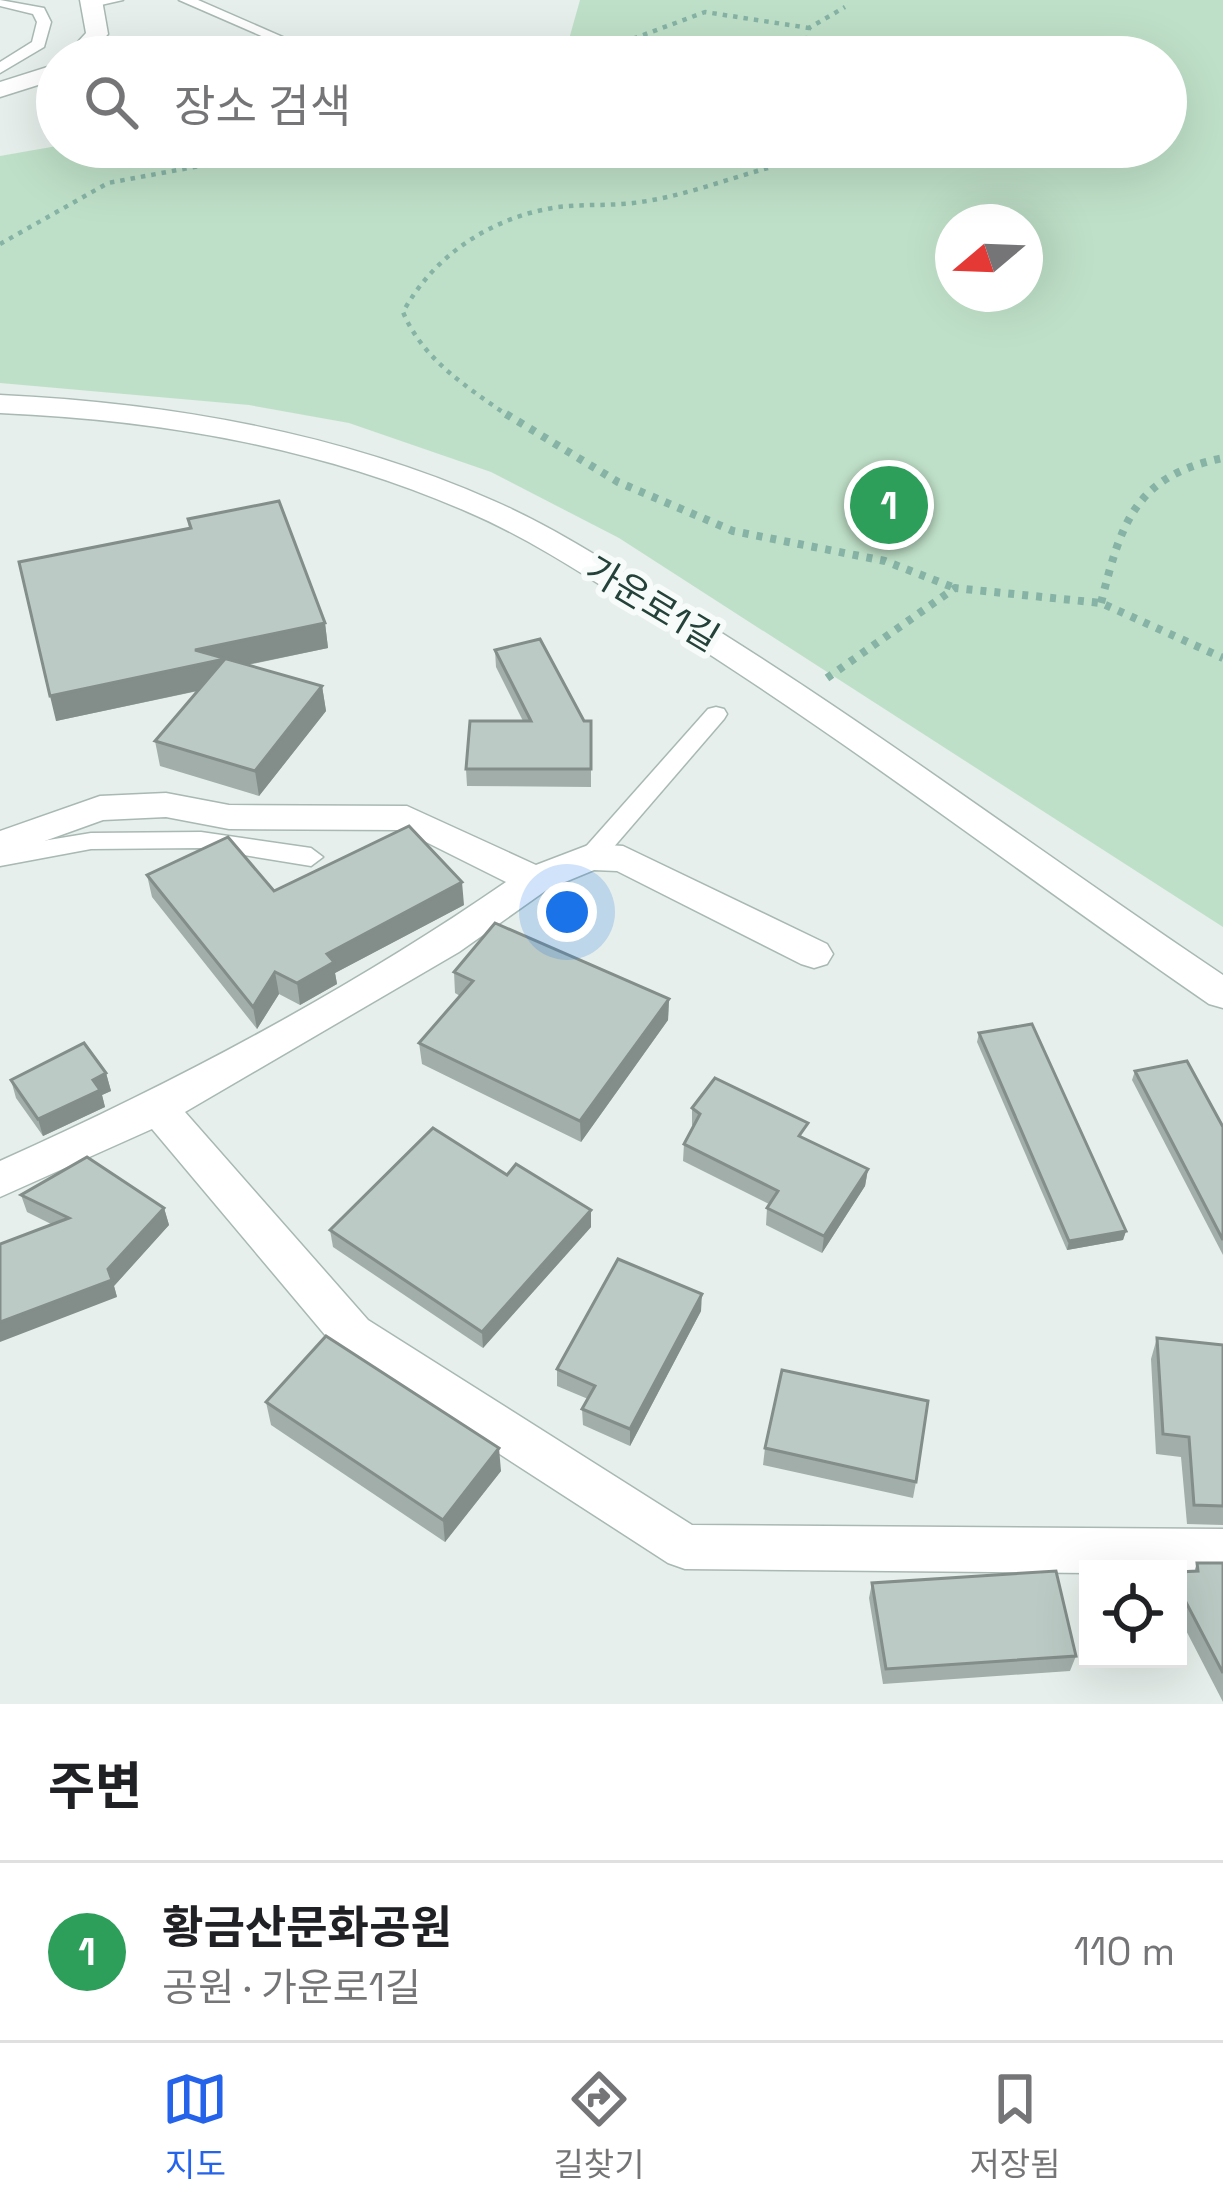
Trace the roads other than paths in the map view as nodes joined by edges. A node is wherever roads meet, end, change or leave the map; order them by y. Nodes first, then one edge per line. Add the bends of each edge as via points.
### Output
1 (186, 0) edge
2 (100, 1) edge
3 (0, 2) edge
4 (41, 36) edge
5 (95, 36) edge
6 (272, 36) edge
7 (36, 46) edge
8 (0, 68) edge
9 (36, 78) edge
10 (0, 90) edge
11 (0, 404) edge
12 (716, 714) dead end
13 (0, 844) edge
14 (0, 857) edge
15 (310, 857) dead end
16 (591, 857) junction
17 (535, 880) junction
18 (814, 954) dead end
19 (1223, 994) edge
20 (158, 1108) junction
21 (0, 1180) edge
22 (1223, 1552) edge

1 - 6 lane
2 - 5 street
3 - 4 lane via 39,11
7 - 8 lane
9 - 10 street
11 - 19 street, 가운로1길 via 91,406 212,423 316,446 465,499 802,696
12 - 16 lane
13 - 17 street via 100,808 407,818
14 - 15 lane via 91,842 201,840
16 - 17 street
16 - 18 street via 623,859
17 - 20 street via 446,941
20 - 21 street
20 - 22 street via 352,1334 685,1546

